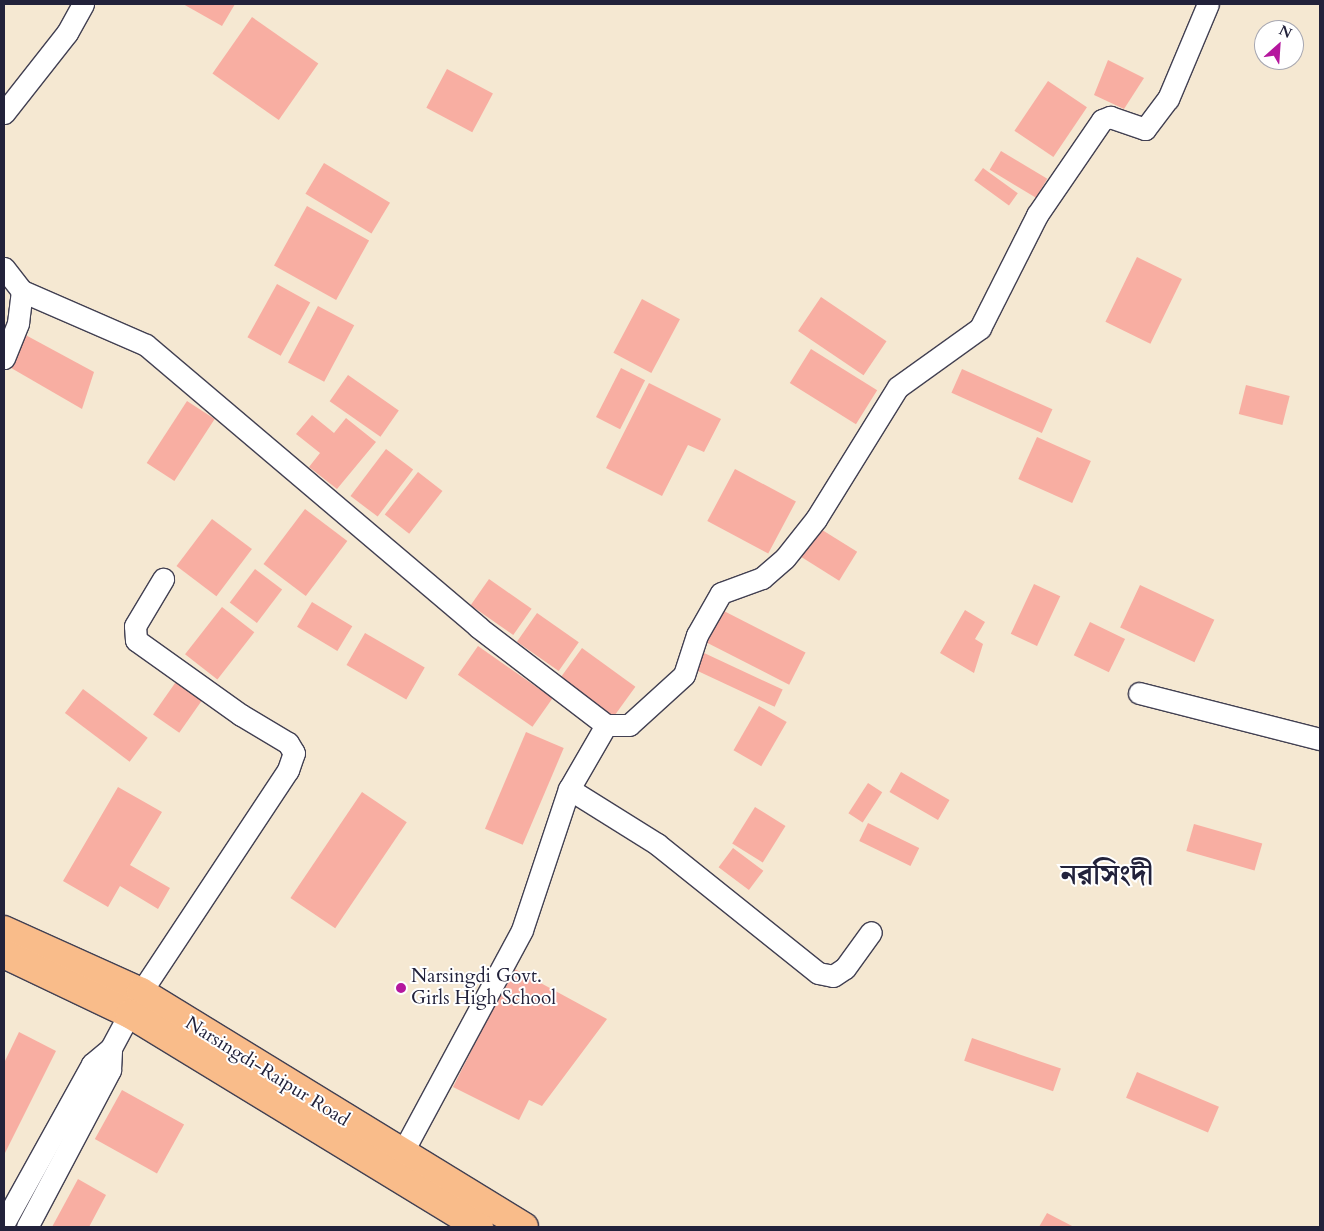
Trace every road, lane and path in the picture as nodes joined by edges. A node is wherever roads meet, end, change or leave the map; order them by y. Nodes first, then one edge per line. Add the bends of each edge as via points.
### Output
1 (83, 4) edge
2 (1208, 4) edge
3 (4, 113) edge
4 (4, 268) edge
5 (22, 291) junction
6 (4, 358) edge
7 (163, 579) dead end
8 (1140, 693) dead end
9 (606, 725) junction
10 (1320, 740) edge
11 (569, 789) junction
12 (4, 930) edge
13 (871, 932) dead end
14 (4, 954) edge
15 (136, 1004) junction
16 (112, 1048) junction
17 (401, 1155) junction
18 (4, 1223) edge
19 (27, 1227) edge
20 (479, 1227) edge
21 (524, 1227) edge

1 - 3 street via 66,33
2 - 9 street via 1168,99 1145,129 1110,117 1102,120 1038,215 980,328 898,387 816,519 785,558 762,578 721,593 697,635 684,675 629,725
4 - 5 street
5 - 6 street via 18,323
5 - 9 street via 146,344 478,627
7 - 15 street via 135,626 136,640 241,716 288,743 294,753
8 - 10 street
9 - 11 street
11 - 13 street via 657,844 818,973 833,976 845,968
11 - 17 street via 522,930
12 - 15 main road, Narsingdi-Raipur Road
14 - 15 main road, Narsingdi-Raipur Road
15 - 16 street
15 - 17 main road, Narsingdi-Raipur Road
15 - 20 main road, Narsingdi-Raipur Road
16 - 18 street via 92,1064
16 - 19 street via 110,1070
17 - 21 main road, Narsingdi-Raipur Road

